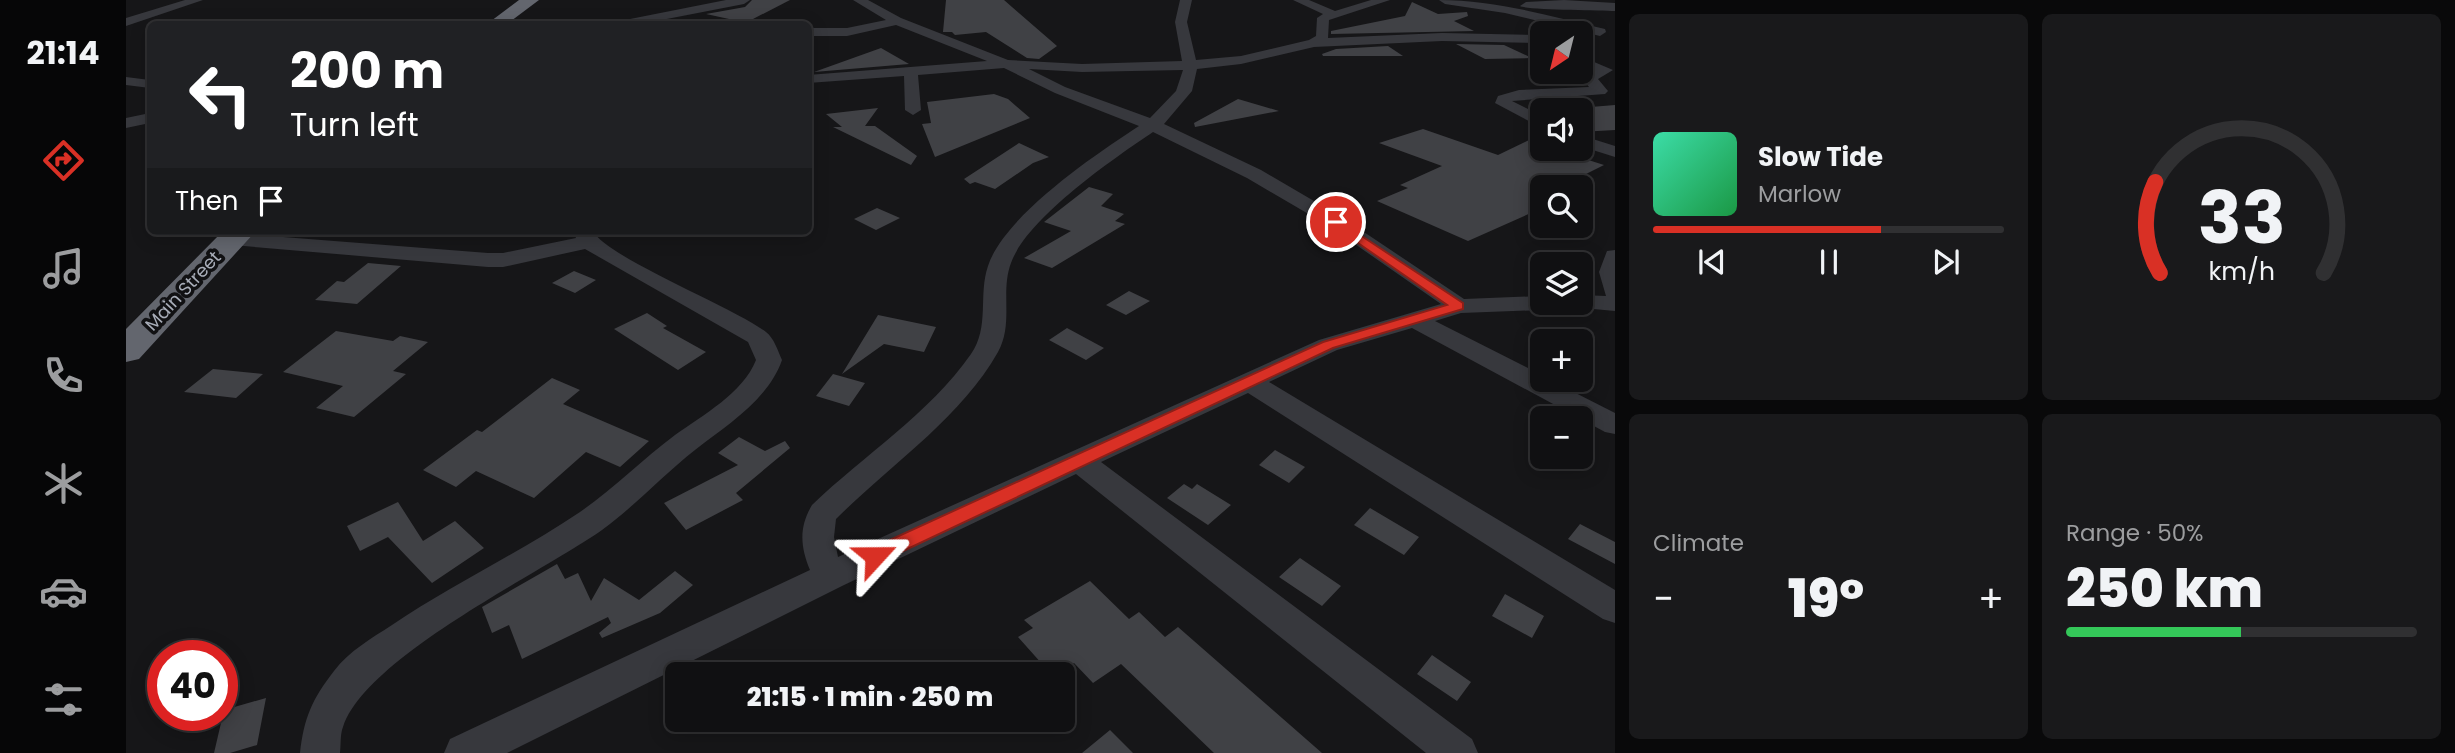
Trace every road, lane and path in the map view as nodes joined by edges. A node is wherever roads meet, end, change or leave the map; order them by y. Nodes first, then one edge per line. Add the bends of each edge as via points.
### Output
1 (197, 0) edge
2 (530, 0) edge
3 (744, 0) edge
4 (859, 0) edge
5 (1186, 0) edge
6 (1299, 0) edge
7 (1382, 0) edge
8 (1445, 0) edge
9 (136, 5) dead end
10 (1615, 7) edge
11 (1504, 9) junction
12 (153, 13) junction
13 (1333, 15) junction
14 (500, 21) edge
15 (640, 21) edge
16 (897, 21) junction
17 (126, 22) edge
18 (1615, 26) edge
19 (812, 32) edge
20 (1600, 33) junction
21 (1593, 34) edge
22 (1513, 38) junction
23 (1530, 38) edge
24 (1314, 43) junction
25 (1530, 43) edge
26 (1006, 64) junction
27 (1192, 64) junction
28 (1593, 66) edge
29 (911, 73) junction
30 (1593, 76) edge
31 (812, 79) edge
32 (126, 81) edge
33 (1593, 82) edge
34 (147, 85) edge
35 (147, 86) edge
36 (126, 90) edge
37 (913, 110) dead end
38 (1530, 118) edge
39 (147, 119) edge
40 (126, 123) edge
41 (1155, 126) junction
42 (1593, 144) edge
43 (1615, 152) edge
44 (237, 235) edge
45 (585, 237) edge
46 (1615, 256) edge
47 (1615, 293) edge
48 (1530, 303) edge
49 (1593, 303) edge
50 (1615, 304) edge
51 (1458, 306) junction
52 (1414, 319) junction
53 (126, 351) edge
54 (1248, 381) junction
55 (1615, 425) edge
56 (1079, 461) junction
57 (830, 576) junction
58 (1615, 608) edge
59 (320, 753) edge
60 (464, 753) edge
61 (1458, 753) edge

1 - 12 street
2 - 14 highway
3 - 15 street
4 - 16 street
5 - 27 street via 1181,23
6 - 13 street
7 - 13 street
8 - 11 street
9 - 12 street
10 - 11 street via 1547,4
11 - 20 street
12 - 17 street
13 - 24 street via 1324,18 1322,37
16 - 19 street via 847,32
16 - 26 street
18 - 20 street
20 - 21 street
22 - 23 street
22 - 24 street
22 - 25 street
24 - 27 street via 1254,57
26 - 27 street via 1128,68
26 - 29 street
26 - 41 street
27 - 41 street via 1185,89
28 - 30 street via 1606,71
29 - 31 street
29 - 37 street
32 - 34 street
33 - 38 street via 1600,90 1503,99 1511,109
35 - 36 street
39 - 40 street
41 - 51 street via 1307,204
41 - 57 street via 1118,147 1056,196 1003,256 997,279 996,330 985,352 942,404 823,513 816,527 821,558
42 - 43 street
44 - 45 street via 488,260
44 - 53 highway, Main Street
45 - 59 street via 646,277 759,338 769,359 763,376 592,520 366,663 348,682 323,723
46 - 47 street via 1610,272
48 - 51 street
49 - 50 street
51 - 52 street
52 - 54 street via 1328,345
52 - 55 street
54 - 56 street
54 - 58 street
56 - 57 street
56 - 61 street
57 - 60 street

